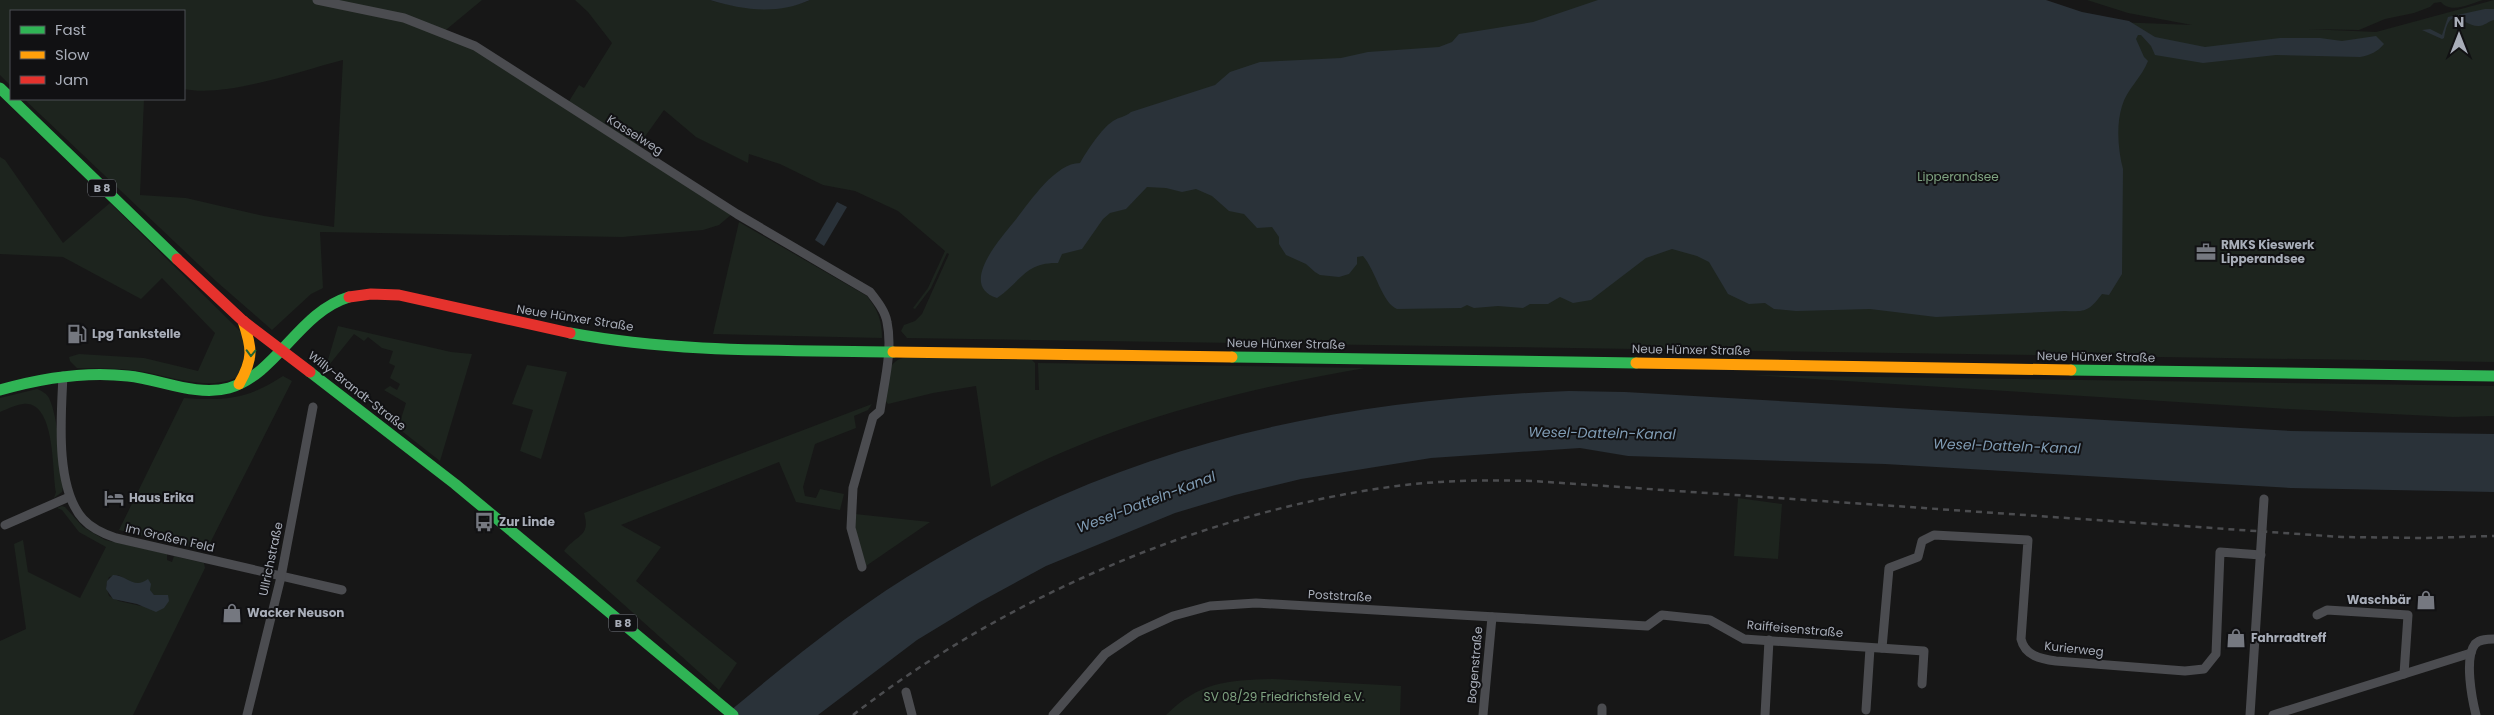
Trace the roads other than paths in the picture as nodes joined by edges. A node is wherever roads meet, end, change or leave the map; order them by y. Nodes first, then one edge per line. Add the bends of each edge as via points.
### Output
1 (317, 0) edge
2 (0, 88) edge
3 (10, 98) edge
4 (12, 100) edge
5 (243, 321) junction
6 (281, 350) junction
7 (887, 352) junction
8 (63, 376) junction
9 (2494, 376) edge
10 (239, 384) junction
11 (0, 390) edge
12 (313, 407) dead end
13 (69, 497) junction
14 (2264, 499) dead end
15 (5, 525) dead end
16 (2261, 554) junction
17 (862, 567) dead end
18 (281, 577) junction
19 (342, 590) dead end
20 (1662, 615) joint
21 (2318, 615) dead end
22 (1492, 617) junction
23 (2494, 639) edge
24 (1770, 640) junction
25 (1870, 648) junction
26 (1882, 648) junction
27 (2471, 653) junction
28 (2404, 674) junction
29 (1922, 684) dead end
30 (906, 692) dead end
31 (1866, 710) dead end
32 (247, 715) edge
33 (733, 715) edge
34 (912, 715) edge
35 (1053, 715) edge
36 (1484, 715) edge
37 (1765, 715) edge
38 (2250, 715) edge
39 (2273, 715) edge
40 (2476, 715) edge

1 - 7 street, Kasselweg via 404,18 475,46 737,214 870,292 880,304 887,322
2 - 3 main road, Willy-Brandt-Straße / B 8
4 - 5 main road, Willy-Brandt-Straße / B 8
5 - 6 main road, Willy-Brandt-Straße / B 8
5 -> 10 main road via 252,349 250,366
6 - 7 main road, Neue Hünxer Straße via 328,306 357,295 378,294 419,299 515,322 617,340 726,350
6 - 10 main road, Neue Hünxer Straße via 266,366
6 - 33 main road, Willy-Brandt-Straße / B 8 via 492,514
7 - 9 main road, Neue Hünxer Straße
7 - 17 street via 880,411 873,416 852,488 851,528
8 - 10 main road via 114,375 211,390
8 - 11 main road
8 - 13 street, Im Großen Feld via 61,426
12 - 18 street, Ullrichstraße
13 - 15 street
13 - 18 street, Im Großen Feld via 83,520 104,534
14 - 16 street
16 - 26 street, Kurierweg via 2220,552 2216,654 2204,668 2189,671 2036,657 2025,649 2021,639 2028,540 1934,535 1922,541 1918,557 1890,567
16 - 38 street
18 - 19 street, Im Großen Feld
18 - 32 street, Ullrichstraße
20 - 22 street, Poststraße via 1648,626
20 - 24 street, Raiffeisenstraße via 1702,618 1744,639
21 - 28 street via 2328,610 2408,615
22 - 35 street, Poststraße via 1256,603 1210,606 1173,616 1136,633 1105,654
22 - 36 street, Bogenstraße
23 - 27 street via 2476,644
24 - 25 street, Raiffeisenstraße
24 - 37 street
25 - 26 street, Raiffeisenstraße
25 - 31 street
26 - 29 street, Raiffeisenstraße via 1924,651
27 - 28 street
27 - 40 street via 2470,687
28 - 39 street
30 - 34 street

